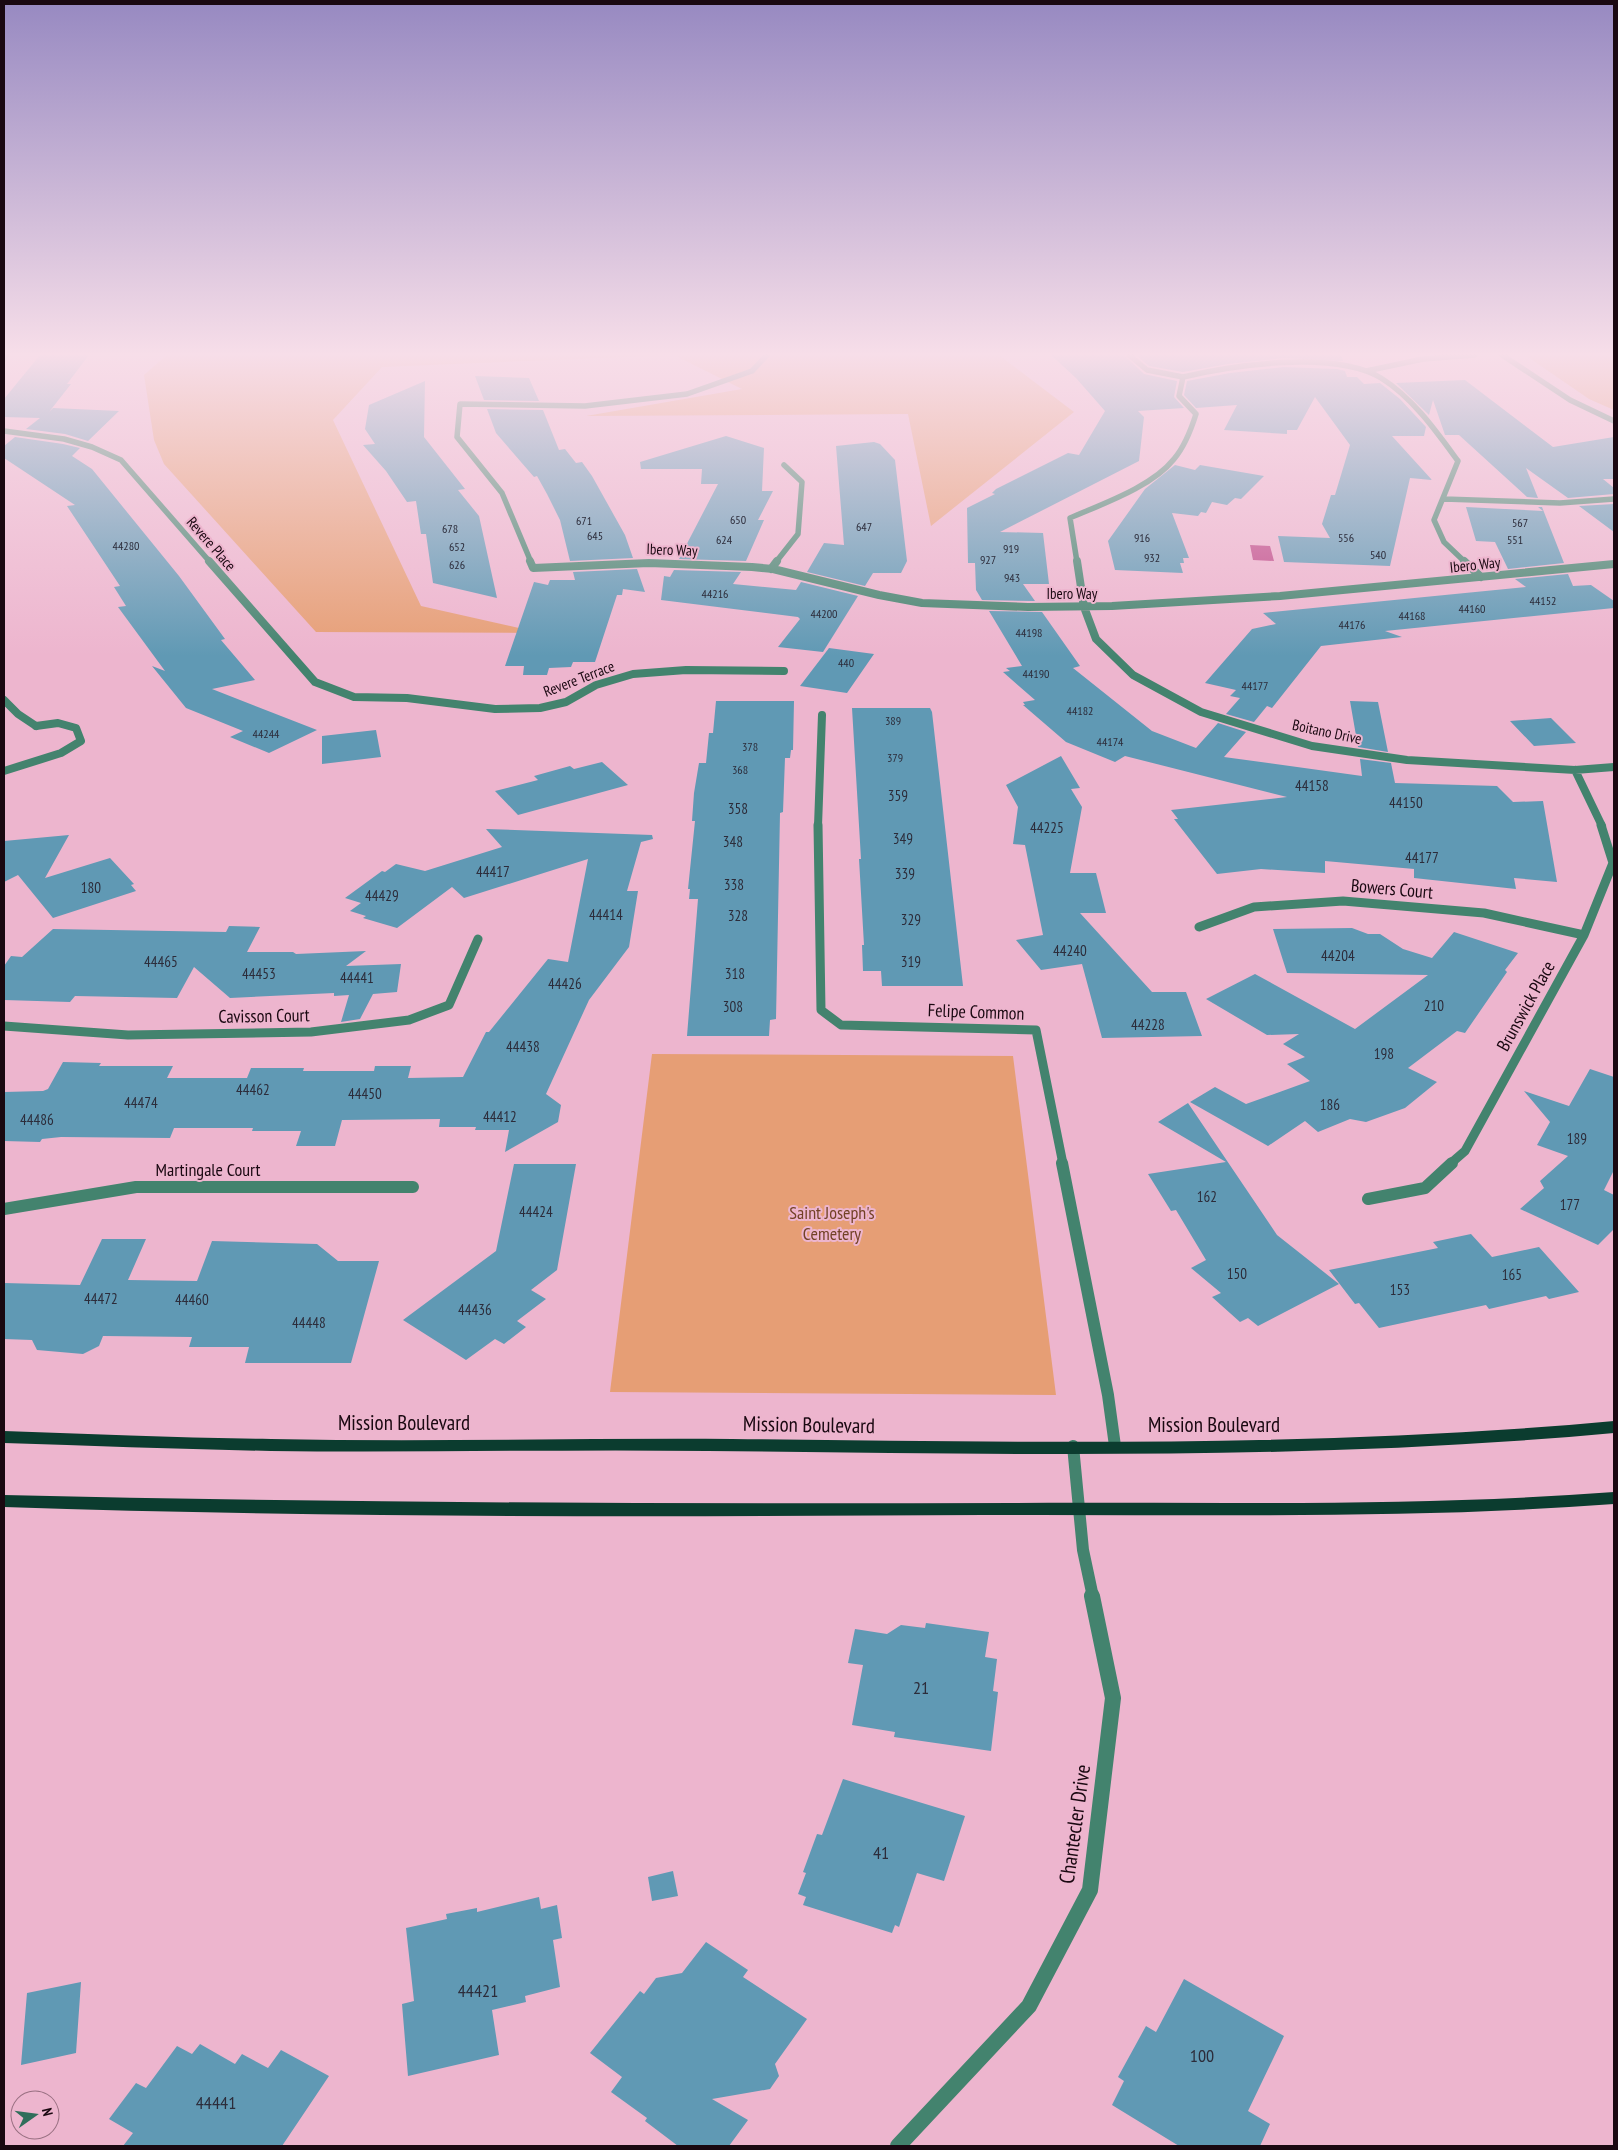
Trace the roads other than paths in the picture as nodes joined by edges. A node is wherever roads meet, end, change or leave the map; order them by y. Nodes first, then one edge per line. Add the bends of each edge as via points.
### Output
1 (113, 455) edge
2 (473, 455) edge
3 (1176, 455) edge
4 (1454, 455) edge
5 (784, 465) dead end
6 (1444, 499) junction
7 (1614, 499) edge
8 (1614, 564) edge
9 (771, 569) junction
10 (1481, 577) junction
11 (1084, 607) junction
12 (784, 670) dead end
13 (354, 697) joint
14 (4, 700) edge
15 (822, 715) dead end
16 (1614, 767) edge
17 (1575, 770) junction
18 (4, 771) edge
19 (1199, 928) dead end
20 (1584, 936) junction
21 (478, 939) dead end
22 (4, 1026) edge
23 (413, 1187) dead end
24 (1368, 1199) dead end
25 (4, 1209) edge
26 (1614, 1426) edge
27 (4, 1437) edge
28 (1073, 1446) junction
29 (1115, 1446) junction
30 (1614, 1498) edge
31 (4, 1501) edge
32 (1078, 1508) junction
33 (898, 2146) edge

1 - 13 street, Revere Place via 121,460 315,682
2 - 9 street, Ibero Way via 502,493 533,568 669,561
3 - 11 street, Boitano Drive via 1170,464 1124,493 1070,518
4 - 6 street via 1458,461
5 - 9 street via 802,482 798,534
6 - 7 street via 1560,503
6 - 10 street via 1434,520 1444,542
8 - 10 street, Ibero Way
9 - 11 street, Ibero Way via 941,605
10 - 11 street, Ibero Way via 1286,597
11 - 17 street, Boitano Drive via 1096,639 1133,675 1201,712 1312,746 1407,760
12 - 13 street, Revere Terrace via 686,670 632,674 596,685 566,702 540,708 495,709 406,698
14 - 18 street via 36,726 58,723 76,728 81,741 61,753
15 - 29 street, Felipe Common via 818,837 821,1010 841,1025 1036,1030 1108,1394
16 - 17 street, Boitano Drive
17 - 20 street, Brunswick Place via 1600,821 1613,863
19 - 20 street, Bowers Court via 1254,908 1343,901 1484,913
20 - 24 street, Brunswick Place via 1465,1151 1425,1188
21 - 22 street, Cavisson Court via 449,1005 409,1020 311,1032 128,1035
23 - 25 street, Martingale Court via 136,1188
26 - 29 main road, Mission Boulevard via 1538,1434 1308,1446
27 - 28 main road, Mission Boulevard via 273,1445
28 - 29 main road, Mission Boulevard
28 - 32 street, Chantecler Drive
30 - 32 main road via 1433,1509
31 - 32 main road via 359,1509
32 - 33 street, Chantecler Drive via 1083,1550 1113,1698 1090,1890 1028,2006

